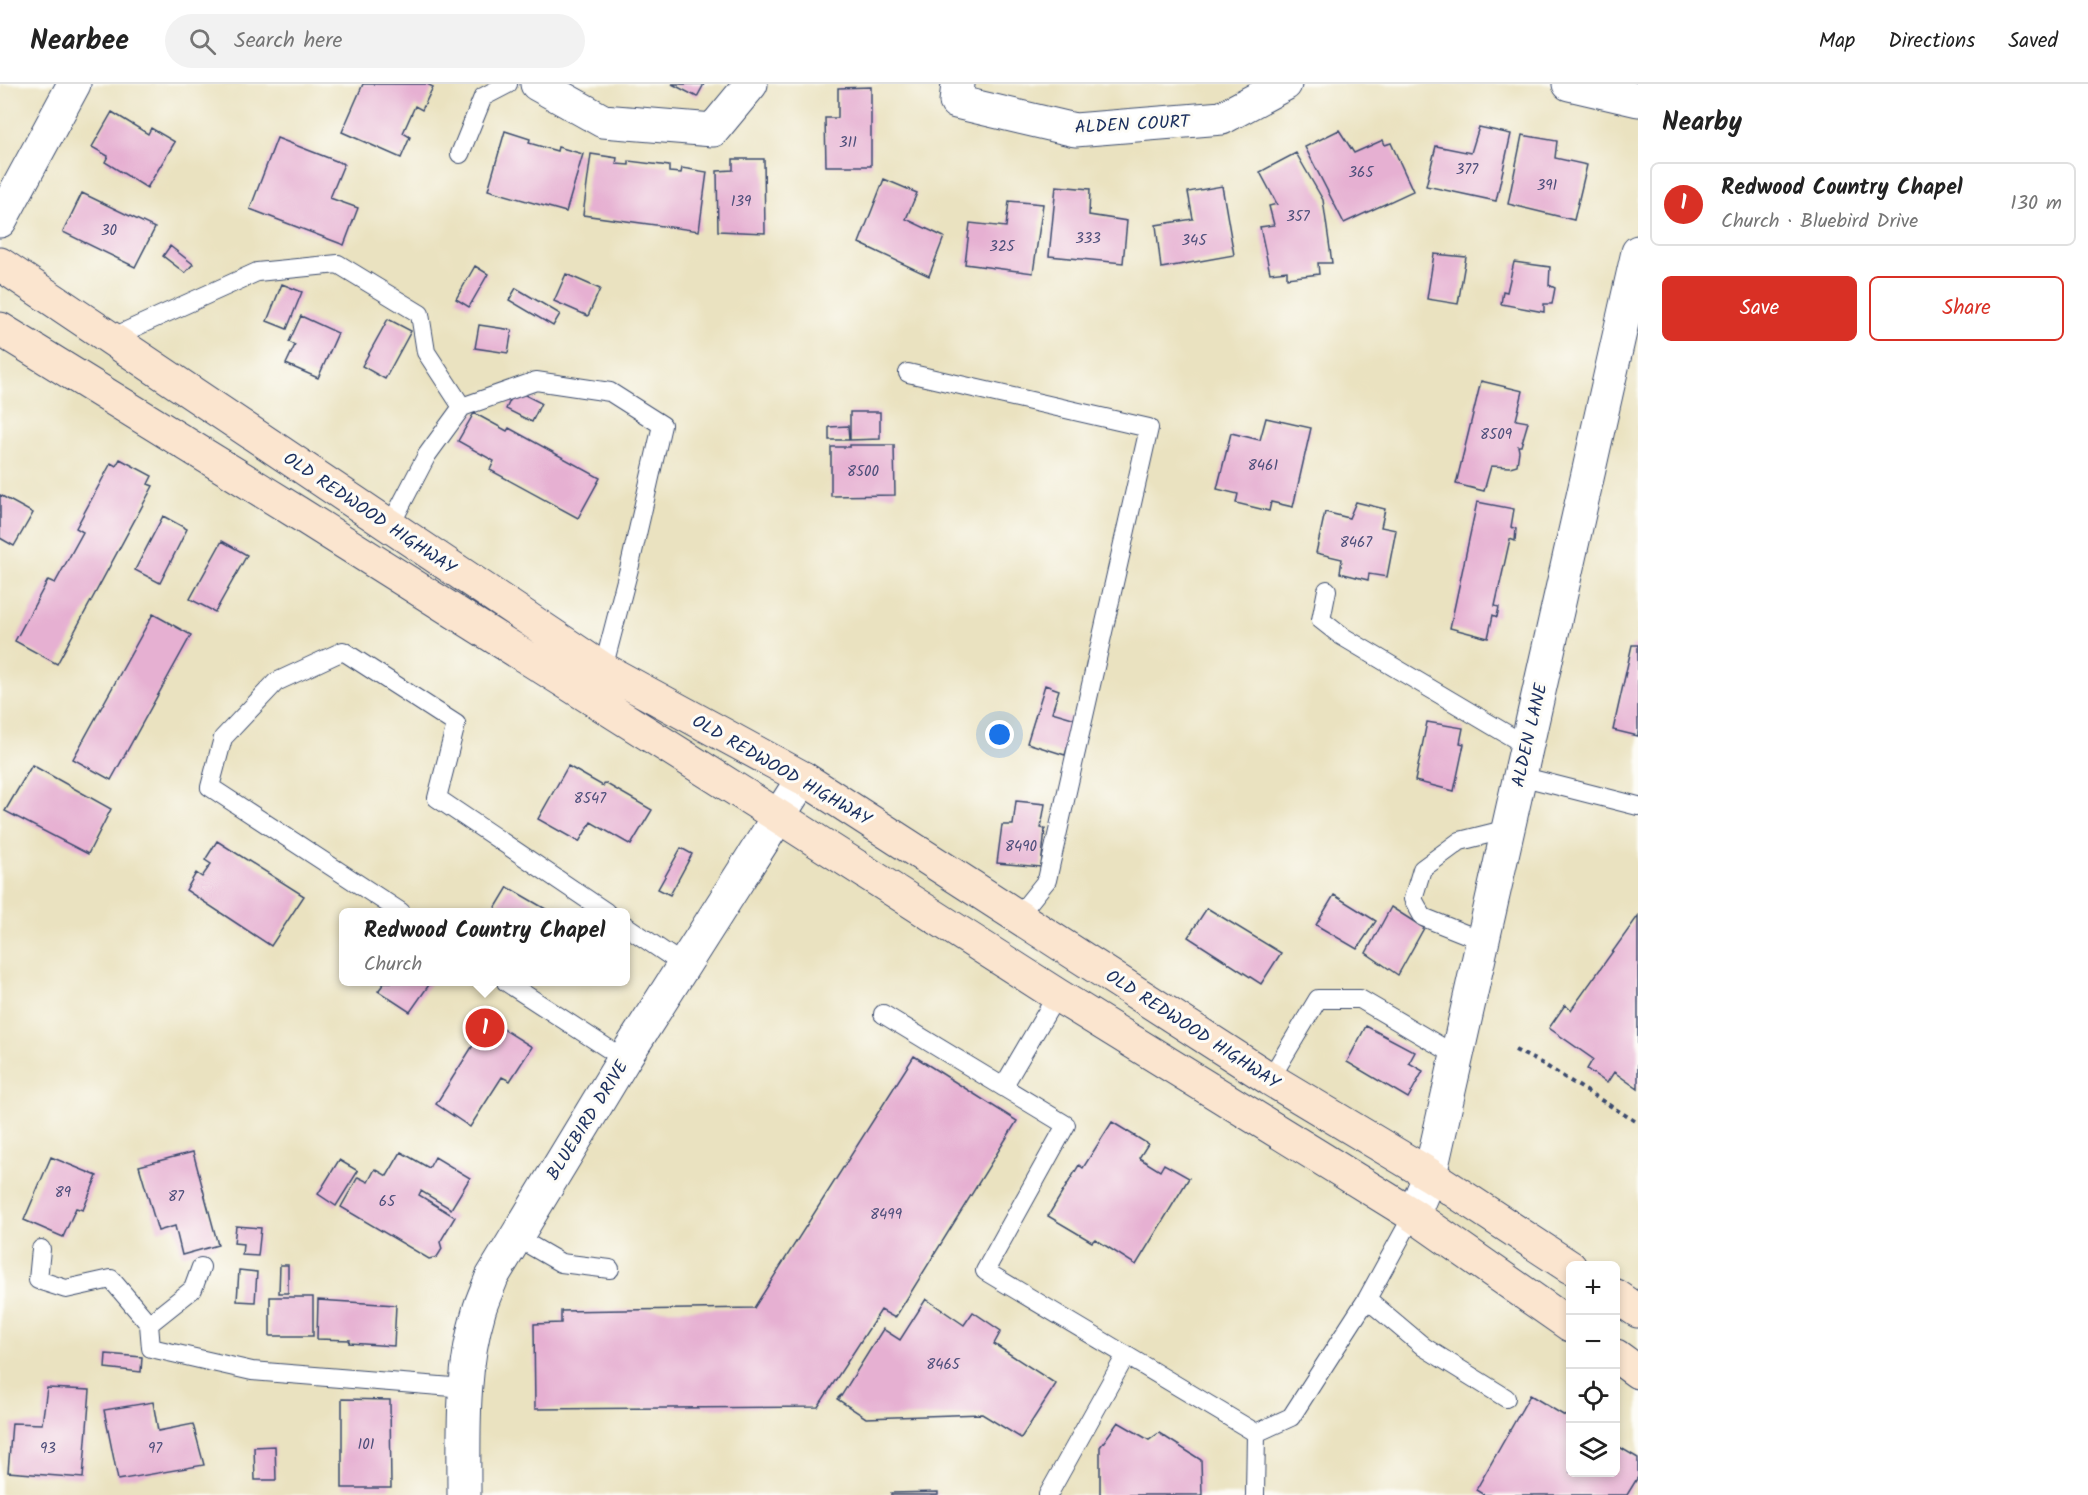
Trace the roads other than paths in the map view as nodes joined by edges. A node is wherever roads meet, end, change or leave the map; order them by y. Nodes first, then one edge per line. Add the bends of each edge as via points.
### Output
1 (74, 84) edge
2 (508, 84) edge
3 (537, 84) edge
4 (752, 84) edge
5 (958, 84) edge
6 (1285, 84) edge
7 (1569, 84) edge
8 (1638, 100) edge
9 (460, 154) dead end
10 (0, 221) edge
11 (1638, 252) edge
12 (0, 264) edge
13 (0, 329) edge
14 (111, 338) junction
15 (908, 373) dead end
16 (462, 406) junction
17 (390, 526) junction
18 (1327, 590) dead end
19 (603, 669) junction
20 (1523, 761) junction
21 (803, 778) junction
22 (1638, 806) edge
23 (778, 816) junction
24 (1508, 829) junction
25 (395, 908) edge
26 (600, 908) edge
27 (1018, 916) junction
28 (630, 929) edge
29 (1483, 940) junction
30 (685, 966) junction
31 (514, 986) edge
32 (1057, 995) junction
33 (883, 1014) dead end
34 (1457, 1056) junction
35 (624, 1059) junction
36 (1270, 1079) junction
37 (1003, 1087) junction
38 (1430, 1175) junction
39 (1413, 1215) junction
40 (516, 1237) junction
41 (41, 1249) dead end
42 (1566, 1264) edge
43 (201, 1267) dead end
44 (610, 1269) dead end
45 (1367, 1299) junction
46 (1620, 1299) edge
47 (1638, 1311) edge
48 (1566, 1322) edge
49 (149, 1324) junction
50 (1126, 1355) junction
51 (1620, 1359) edge
52 (1638, 1372) edge
53 (465, 1388) junction
54 (1506, 1398) dead end
55 (1256, 1433) junction
56 (464, 1495) edge
57 (1048, 1495) edge
58 (1255, 1495) edge

1 - 10 street
2 - 9 lane via 483,97
3 - 4 street via 603,121 713,130
5 - 6 street, ALDEN COURT via 956,102 1075,130 1222,118
7 - 8 street
11 - 20 street, ALDEN LANE
12 - 14 main road, OLD REDWOOD HIGHWAY
13 - 23 main road, OLD REDWOOD HIGHWAY
14 - 16 lane via 257,272 338,264 420,314 426,352
14 - 17 main road, OLD REDWOOD HIGHWAY
15 - 27 lane via 1149,428 1047,880
16 - 17 lane via 427,455
16 - 19 lane via 536,381 610,392 662,425
17 - 19 main road, OLD REDWOOD HIGHWAY
18 - 20 lane via 1321,620
19 - 21 main road, OLD REDWOOD HIGHWAY
20 - 22 lane
20 - 24 street, ALDEN LANE
21 - 23 street, BLUEBIRD DRIVE
21 - 27 main road, OLD REDWOOD HIGHWAY
23 - 30 street, BLUEBIRD DRIVE
23 - 32 main road, OLD REDWOOD HIGHWAY
24 - 29 street, ALDEN LANE
24 - 29 lane via 1460,841 1422,869 1413,898 1423,917
25 - 26 lane via 210,787 223,738 276,682 343,651 456,724 437,798
27 - 36 main road, OLD REDWOOD HIGHWAY
28 - 30 lane
29 - 34 street, ALDEN LANE
30 - 35 street, BLUEBIRD DRIVE
31 - 35 lane
32 - 37 lane
32 - 39 main road, OLD REDWOOD HIGHWAY
33 - 37 lane
34 - 36 lane via 1360,999 1318,999
34 - 38 street, ALDEN LANE
35 - 40 street, BLUEBIRD DRIVE
36 - 38 main road, OLD REDWOOD HIGHWAY
37 - 50 lane via 1066,1125 985,1271
38 - 39 street, ALDEN LANE
38 - 42 main road, OLD REDWOOD HIGHWAY
39 - 45 lane
39 - 48 main road, OLD REDWOOD HIGHWAY
40 - 44 lane via 561,1263
40 - 53 street, BLUEBIRD DRIVE via 492,1277 479,1310
41 - 49 lane via 38,1280 66,1289 111,1279
43 - 49 lane via 194,1289
45 - 54 lane via 1424,1347
45 - 55 lane via 1291,1417
46 - 47 main road
49 - 53 lane via 151,1348 252,1371
50 - 55 lane
50 - 57 lane
51 - 52 main road
53 - 56 street, BLUEBIRD DRIVE
55 - 58 lane

